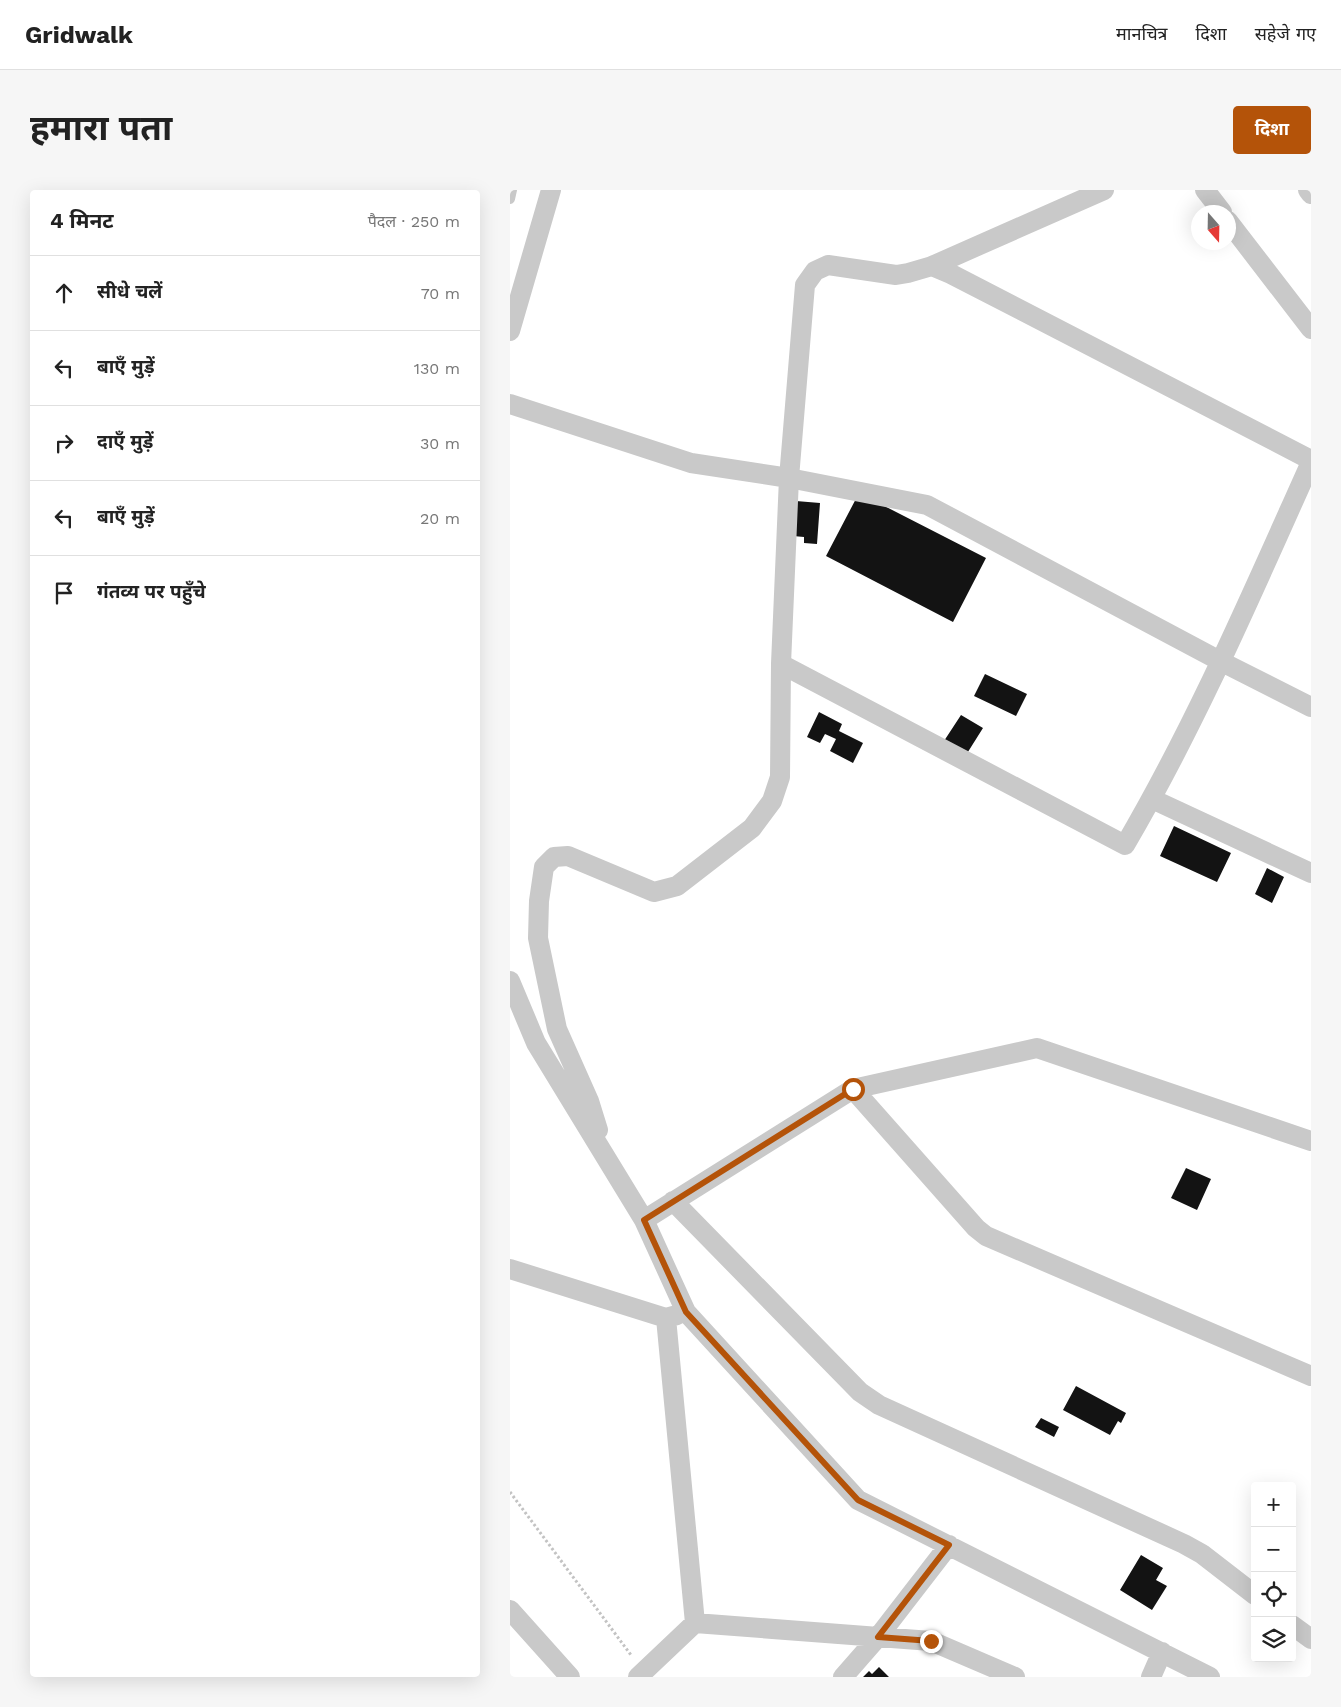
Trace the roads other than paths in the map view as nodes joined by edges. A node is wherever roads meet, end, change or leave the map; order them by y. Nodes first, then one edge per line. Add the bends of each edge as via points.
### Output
1 (512, 190) edge
2 (552, 190) edge
3 (1104, 190) edge
4 (1205, 190) edge
5 (1308, 190) edge
6 (1311, 194) edge
7 (510, 199) edge
8 (1217, 205) edge
9 (1236, 231) edge
10 (932, 266) junction
11 (1311, 329) edge
12 (510, 331) edge
13 (510, 404) edge
14 (1311, 461) edge
15 (789, 478) junction
16 (1222, 662) junction
17 (781, 664) junction
18 (1311, 707) edge
19 (1152, 799) junction
20 (1311, 872) edge
21 (510, 981) edge
22 (853, 1089) junction
23 (1311, 1141) edge
24 (604, 1154) junction
25 (673, 1201) junction
26 (644, 1220) junction
27 (510, 1269) edge
28 (686, 1312) junction
29 (666, 1318) junction
30 (1311, 1376) edge
31 (949, 1545) junction
32 (1251, 1592) edge
33 (510, 1610) edge
34 (695, 1622) junction
35 (1296, 1628) edge
36 (878, 1637) junction
37 (1311, 1639) edge
38 (1162, 1652) junction
39 (641, 1674) edge
40 (570, 1677) edge
41 (843, 1677) edge
42 (1015, 1677) edge
43 (1151, 1677) edge
44 (1210, 1677) edge

1 - 7 lane
2 - 12 street
3 - 10 street
4 - 8 street
5 - 6 street
9 - 11 street
10 - 14 street
10 - 15 street via 896,275 828,265 815,271 805,285
13 - 15 street via 691,463
14 - 16 street
15 - 16 street via 927,505
15 - 17 street
16 - 18 street
16 - 19 street
17 - 19 street via 1125,845
17 - 24 street via 780,777 772,801 752,828 677,886 654,892 568,856 554,857 544,867 538,938 557,1029 595,1117
19 - 20 street
21 - 24 street via 536,1043
22 - 23 street via 1037,1048
22 - 25 street
22 - 30 street via 986,1236
24 - 26 street
25 - 26 street
25 - 32 street via 869,1399 1184,1544
26 - 28 street
27 - 29 street
28 - 29 street
28 - 31 street via 858,1500
29 - 34 street
31 - 36 street
31 - 38 street
33 - 40 street
34 - 36 street
34 - 39 street
35 - 37 street
36 - 41 street
36 - 42 street via 931,1641
38 - 43 street
38 - 44 street

